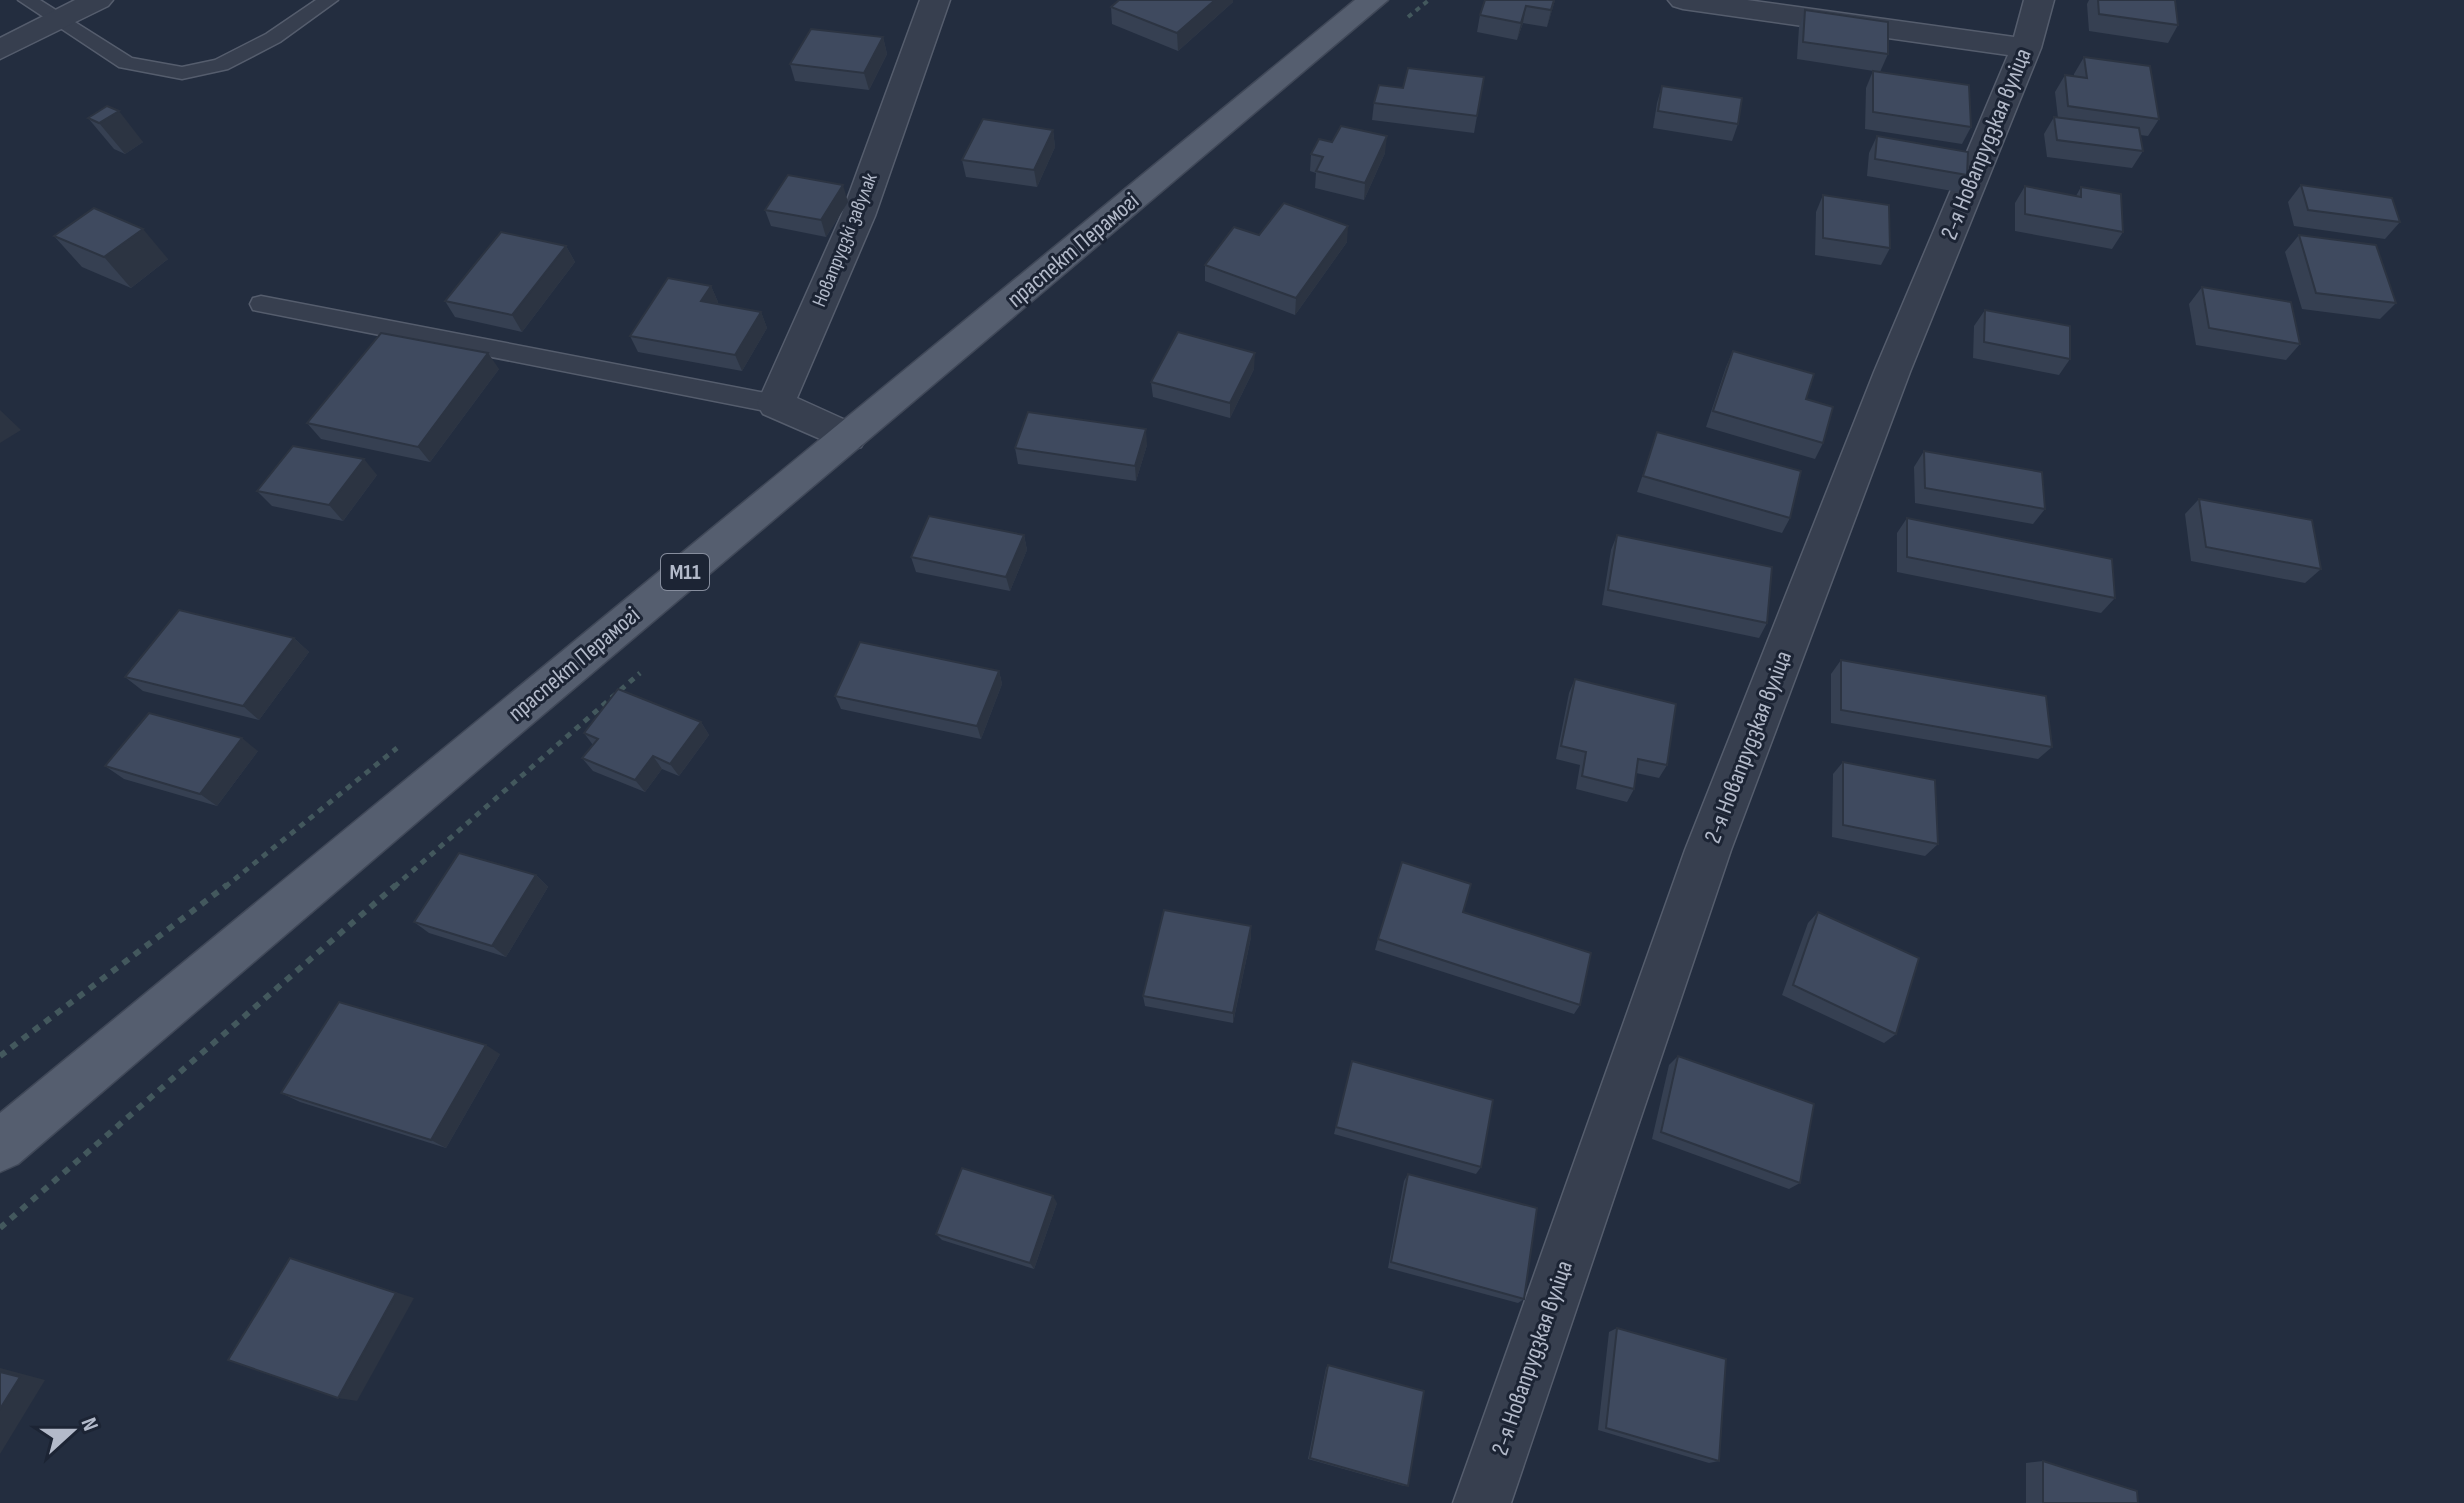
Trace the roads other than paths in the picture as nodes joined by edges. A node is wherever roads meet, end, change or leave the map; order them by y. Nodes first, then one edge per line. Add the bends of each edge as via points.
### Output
1 (27, 0) edge
2 (98, 0) edge
3 (329, 0) edge
4 (935, 0) edge
5 (1683, 0) edge
6 (2039, 0) edge
7 (1389, 9) edge
8 (57, 21) junction
9 (2026, 48) junction
10 (0, 50) edge
11 (261, 304) dead end
12 (776, 404) junction
13 (848, 437) junction
14 (0, 1146) edge
15 (1482, 1503) edge

1 - 8 lane
2 - 8 street
3 - 8 lane via 221,65 182,73 126,63
4 - 12 street, Новапрудзкі завулак via 858,216
5 - 9 street
6 - 9 street, 2-я Новапрудзкая вуліца
7 - 13 main road, праспект Перамогі / М11
8 - 10 street
9 - 15 street, 2-я Новапрудзкая вуліца via 1892,372 1708,850
11 - 12 lane
12 - 13 street
13 - 14 main road, праспект Перамогі / М11

